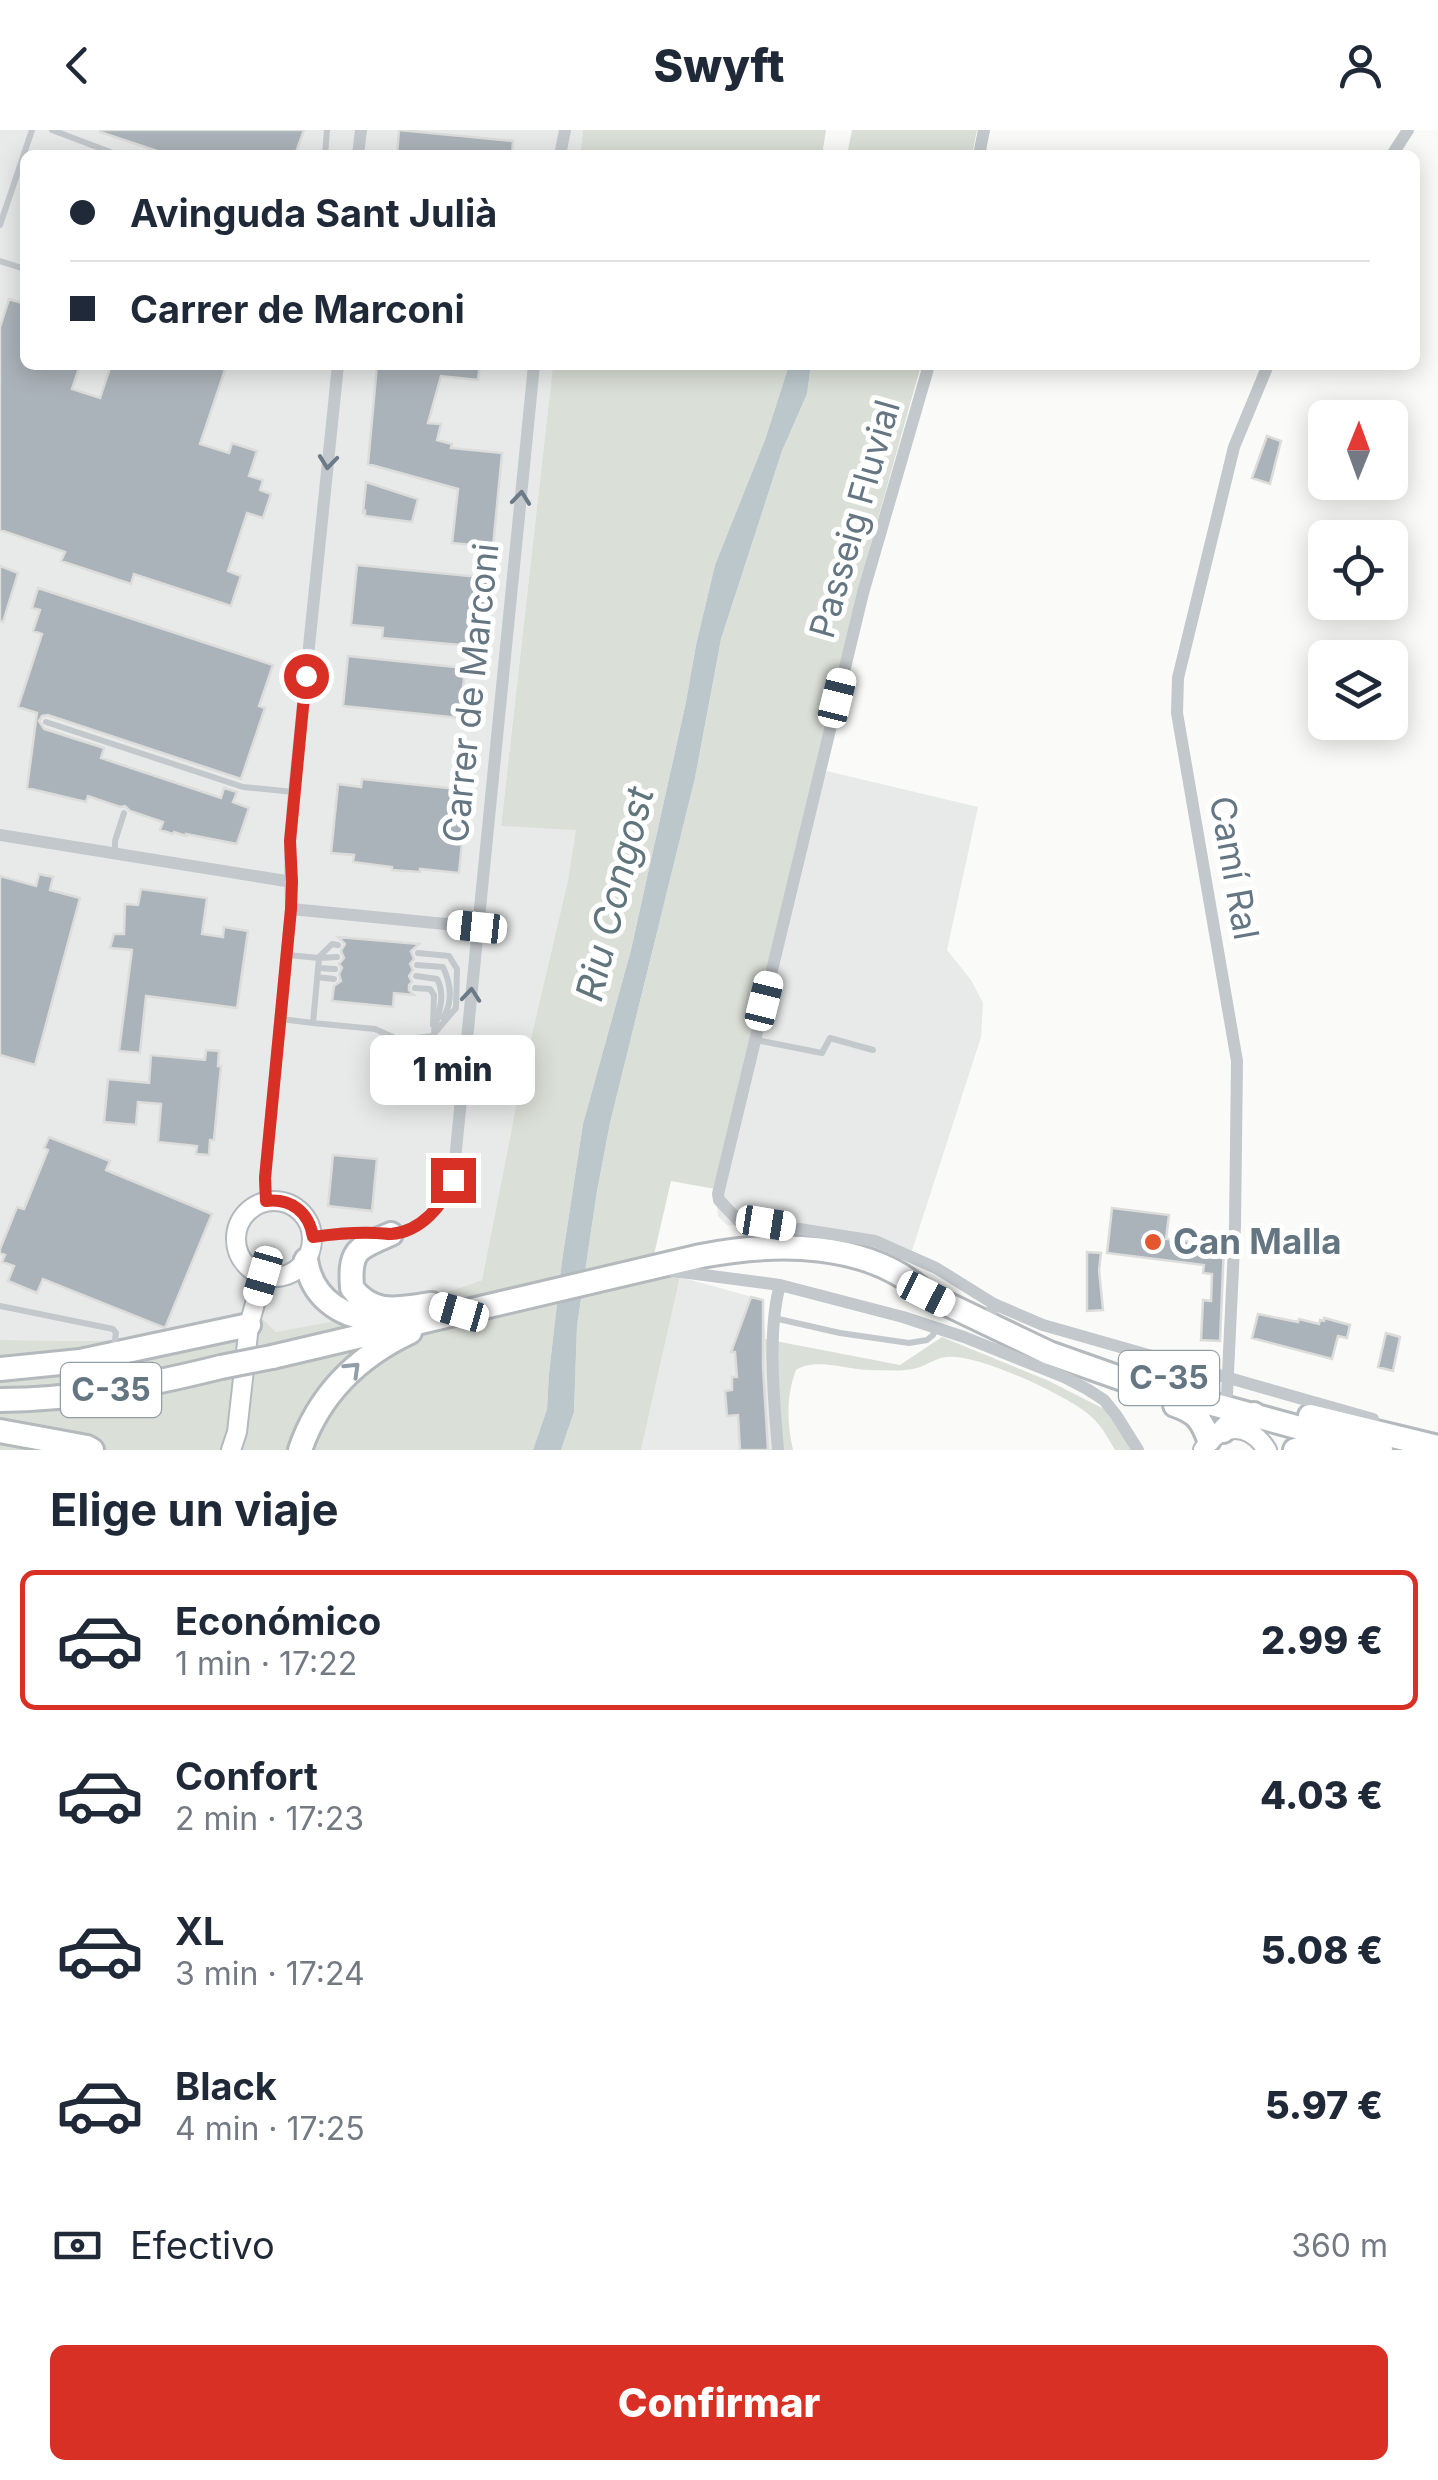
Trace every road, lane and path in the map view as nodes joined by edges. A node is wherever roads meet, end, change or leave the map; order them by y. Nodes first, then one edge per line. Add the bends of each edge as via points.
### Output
1 (52, 130) edge
2 (105, 150) edge
3 (20, 166) edge
4 (0, 225) edge
5 (337, 370) edge
6 (533, 370) edge
7 (928, 370) edge
8 (1266, 370) edge
9 (46, 722) dead end
10 (294, 792) junction
11 (124, 813) dead end
12 (0, 835) edge
13 (114, 853) junction
14 (292, 882) junction
15 (291, 909) junction
16 (477, 927) junction
17 (338, 944) dead end
18 (418, 953) dead end
19 (286, 955) junction
20 (336, 956) dead end
21 (318, 958) junction
22 (417, 965) dead end
23 (318, 968) junction
24 (335, 969) dead end
25 (416, 976) dead end
26 (317, 978) junction
27 (334, 979) dead end
28 (415, 988) dead end
29 (280, 1019) junction
30 (314, 1023) junction
31 (432, 1036) junction
32 (394, 1038) dead end
33 (410, 1039) dead end
34 (755, 1040) junction
35 (873, 1050) dead end
36 (266, 1201) junction
37 (391, 1234) junction
38 (309, 1249) junction
39 (674, 1270) dead end
40 (263, 1276) junction
41 (914, 1283) junction
42 (780, 1285) junction
43 (0, 1306) edge
44 (407, 1308) junction
45 (992, 1310) junction
46 (452, 1313) junction
47 (774, 1318) junction
48 (249, 1325) junction
49 (936, 1326) junction
50 (112, 1354) junction
51 (1067, 1359) junction
52 (1112, 1361) junction
53 (0, 1370) edge
54 (1228, 1386) junction
55 (0, 1400) edge
56 (1248, 1415) junction
57 (1373, 1419) dead end
58 (0, 1431) edge
59 (1211, 1440) edge
60 (235, 1444) edge
61 (1264, 1446) edge
62 (1436, 1447) edge
63 (1369, 1448) edge
64 (92, 1450) edge
65 (300, 1450) edge
66 (778, 1450) edge
67 (1138, 1450) edge
68 (1294, 1450) edge

1 - 2 lane
3 - 4 lane
5 -> 10 street
16 -> 6 street, Carrer de Marconi
7 - 34 street, Passeig Fluvial via 863,593
8 - 54 street, Camí Ral via 1234,447 1178,678 1177,713 1237,1061
9 - 10 lane via 242,787
10 - 14 street
11 - 13 lane
12 - 13 street
13 - 14 street
14 - 15 street
15 - 16 street
15 - 19 street
37 -> 16 street, Carrer de Marconi via 430,1216 453,1180
17 - 21 lane
18 - 31 lane via 449,956 458,969 456,1008
19 - 21 lane
19 - 29 street
20 - 21 lane
21 - 23 lane
22 - 31 lane via 442,968 449,981 448,1008
23 - 24 lane
23 - 26 lane
25 - 31 lane via 437,978 442,987
26 - 27 lane
26 - 30 lane
28 - 31 lane via 434,995
29 - 30 lane
29 - 36 street
30 - 32 lane via 375,1029
31 - 33 lane
34 - 35 lane via 822,1053 830,1038
34 - 45 street, Passeig Fluvial via 719,1200 737,1218 875,1241 936,1268
36 - 38 street via 294,1205 308,1219
36 - 40 street via 246,1212 236,1232 244,1263
37 - 38 street via 336,1233
37 - 44 highway via 361,1247 352,1264 352,1288 374,1307
38 - 40 street via 292,1273
38 - 44 highway via 312,1284 335,1307 378,1319
39 - 42 street
40 - 48 street
41 - 45 highway, C-35
41 - 46 highway, C-35 via 854,1256 740,1248
41 - 51 highway, C-35
42 - 47 street
42 - 49 street
43 - 50 lane via 113,1328
44 - 46 highway via 430,1304
45 - 52 highway, C-35
45 - 54 street
46 - 55 highway, C-35, bridge via 154,1383
65 -> 46 highway via 324,1399 367,1355
47 - 49 lane via 909,1343 927,1340
47 - 66 street
48 - 50 highway
48 - 60 street
49 - 67 street via 1087,1389 1104,1400
50 - 53 highway
51 - 56 highway, C-35
51 - 59 highway via 1085,1374 1190,1410
52 - 54 highway, C-35
52 - 56 highway via 1125,1373
54 - 57 street
54 - 62 highway, C-35
56 - 59 highway
56 - 61 highway
56 - 62 highway via 1262,1412 1408,1447
56 - 63 highway, C-35
58 - 64 highway
59 - 61 street via 1243,1430
63 - 68 highway via 1320,1443

